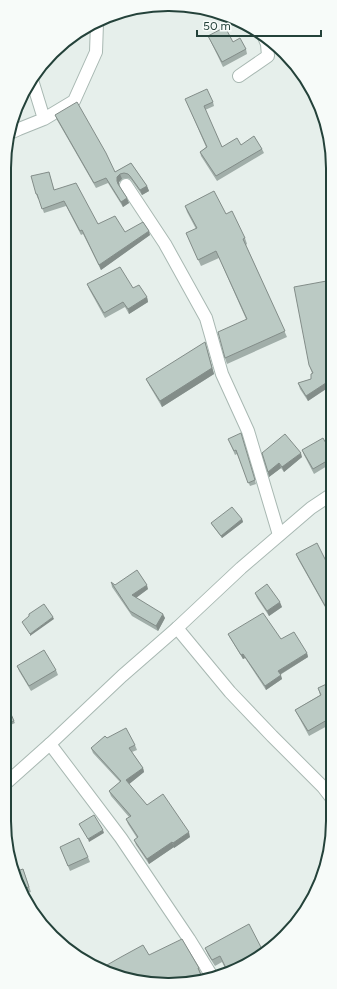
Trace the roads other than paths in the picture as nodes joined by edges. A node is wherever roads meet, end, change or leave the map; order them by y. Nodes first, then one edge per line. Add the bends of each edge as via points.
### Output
1 (97, 28) edge
2 (268, 47) edge
3 (239, 76) dead end
4 (34, 87) edge
5 (44, 119) junction
6 (15, 131) edge
7 (126, 185) dead end
8 (326, 498) edge
9 (279, 536) junction
10 (177, 628) junction
11 (50, 744) junction
12 (11, 779) edge
13 (326, 791) edge
14 (210, 973) edge

1 - 5 street via 96,52 74,101
2 - 3 street via 268,56
4 - 5 street
5 - 6 street
7 - 9 street via 165,244 206,318 222,374 248,431
8 - 9 street
9 - 10 street
10 - 11 street
10 - 13 street via 230,692
11 - 12 street
11 - 14 street via 121,838

